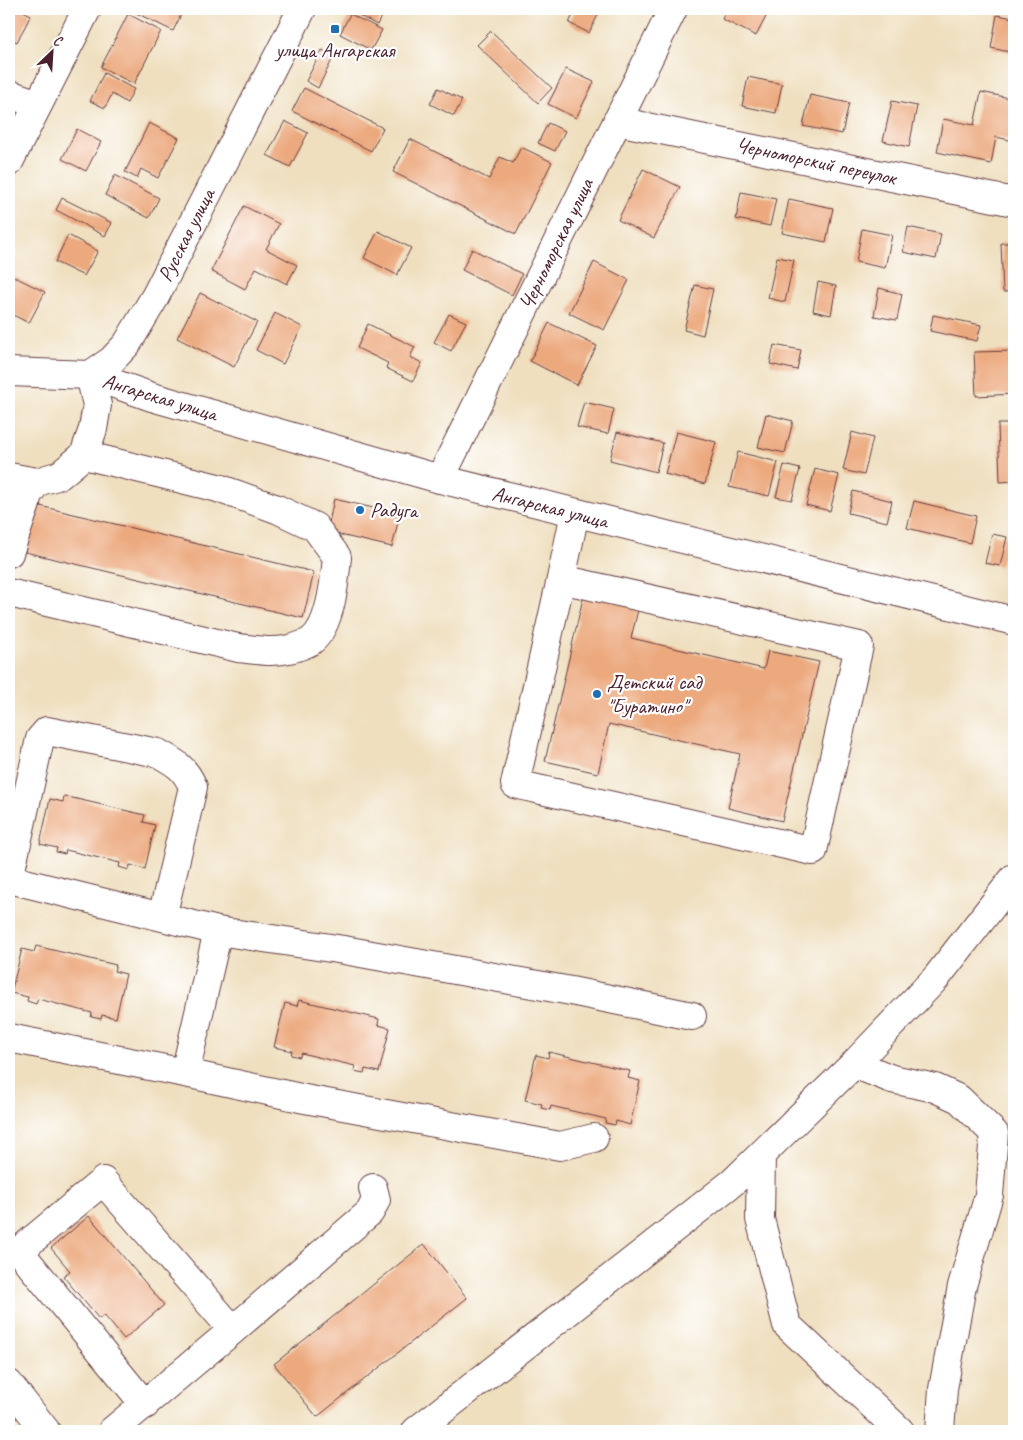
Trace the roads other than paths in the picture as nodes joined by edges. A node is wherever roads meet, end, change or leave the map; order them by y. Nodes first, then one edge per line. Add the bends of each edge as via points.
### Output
1 (87, 9) edge
2 (302, 9) edge
3 (673, 9) edge
4 (9, 94) edge
5 (38, 104) junction
6 (617, 120) junction
7 (9, 162) edge
8 (1014, 202) edge
9 (127, 344) junction
10 (9, 372) edge
11 (90, 376) junction
12 (152, 397) junction
13 (84, 455) junction
14 (9, 477) edge
15 (440, 479) junction
16 (37, 482) junction
17 (575, 513) junction
18 (9, 554) edge
19 (560, 579) junction
20 (9, 593) edge
21 (1014, 621) edge
22 (1014, 878) edge
23 (9, 879) edge
24 (162, 918) junction
25 (218, 931) junction
26 (692, 1016) dead end
27 (9, 1038) edge
28 (854, 1064) junction
29 (185, 1073) junction
30 (594, 1138) dead end
31 (761, 1155) junction
32 (373, 1188) dead end
33 (232, 1330) junction
34 (9, 1384) edge
35 (145, 1405) junction
36 (46, 1431) edge
37 (112, 1431) edge
38 (416, 1431) edge
39 (900, 1431) edge
40 (940, 1431) edge

1 - 5 main road
2 - 9 main road, Русская улица via 155,297
3 - 6 main road, Черноморская улица
4 - 5 main road
5 - 7 main road
6 - 8 main road, Черноморский переулок
6 - 15 main road, Черноморская улица
9 - 11 main road, Русская улица
9 - 12 main road via 125,357 132,372
10 - 11 main road
11 - 12 main road, Ангарская улица
11 - 13 main road via 98,405
12 - 15 main road, Ангарская улица
13 - 16 main road via 60,475
13 - 20 main road via 218,488 277,509 315,527 337,557 333,596 323,624 311,640 289,650 238,648
14 - 16 main road
15 - 17 main road, Ангарская улица
16 - 18 main road via 27,496
17 - 19 main road
17 - 21 main road, Ангарская улица
19 - 19 main road via 515,784 813,851 859,646
22 - 28 main road via 936,978
23 - 24 main road
23 - 24 main road via 40,739 47,731 158,753 188,773 193,787
24 - 25 main road
25 - 26 main road via 344,950
25 - 29 main road
27 - 29 main road
28 - 31 main road
28 - 40 main road via 892,1079 935,1088 958,1099 994,1133 990,1195 962,1286 943,1389
29 - 30 main road via 305,1100 560,1146
31 - 38 main road via 733,1182
31 - 39 main road via 760,1220 787,1325
32 - 33 main road via 376,1200 370,1212
33 - 35 main road
33 - 35 main road via 104,1181 19,1251
34 - 36 main road
35 - 37 main road

